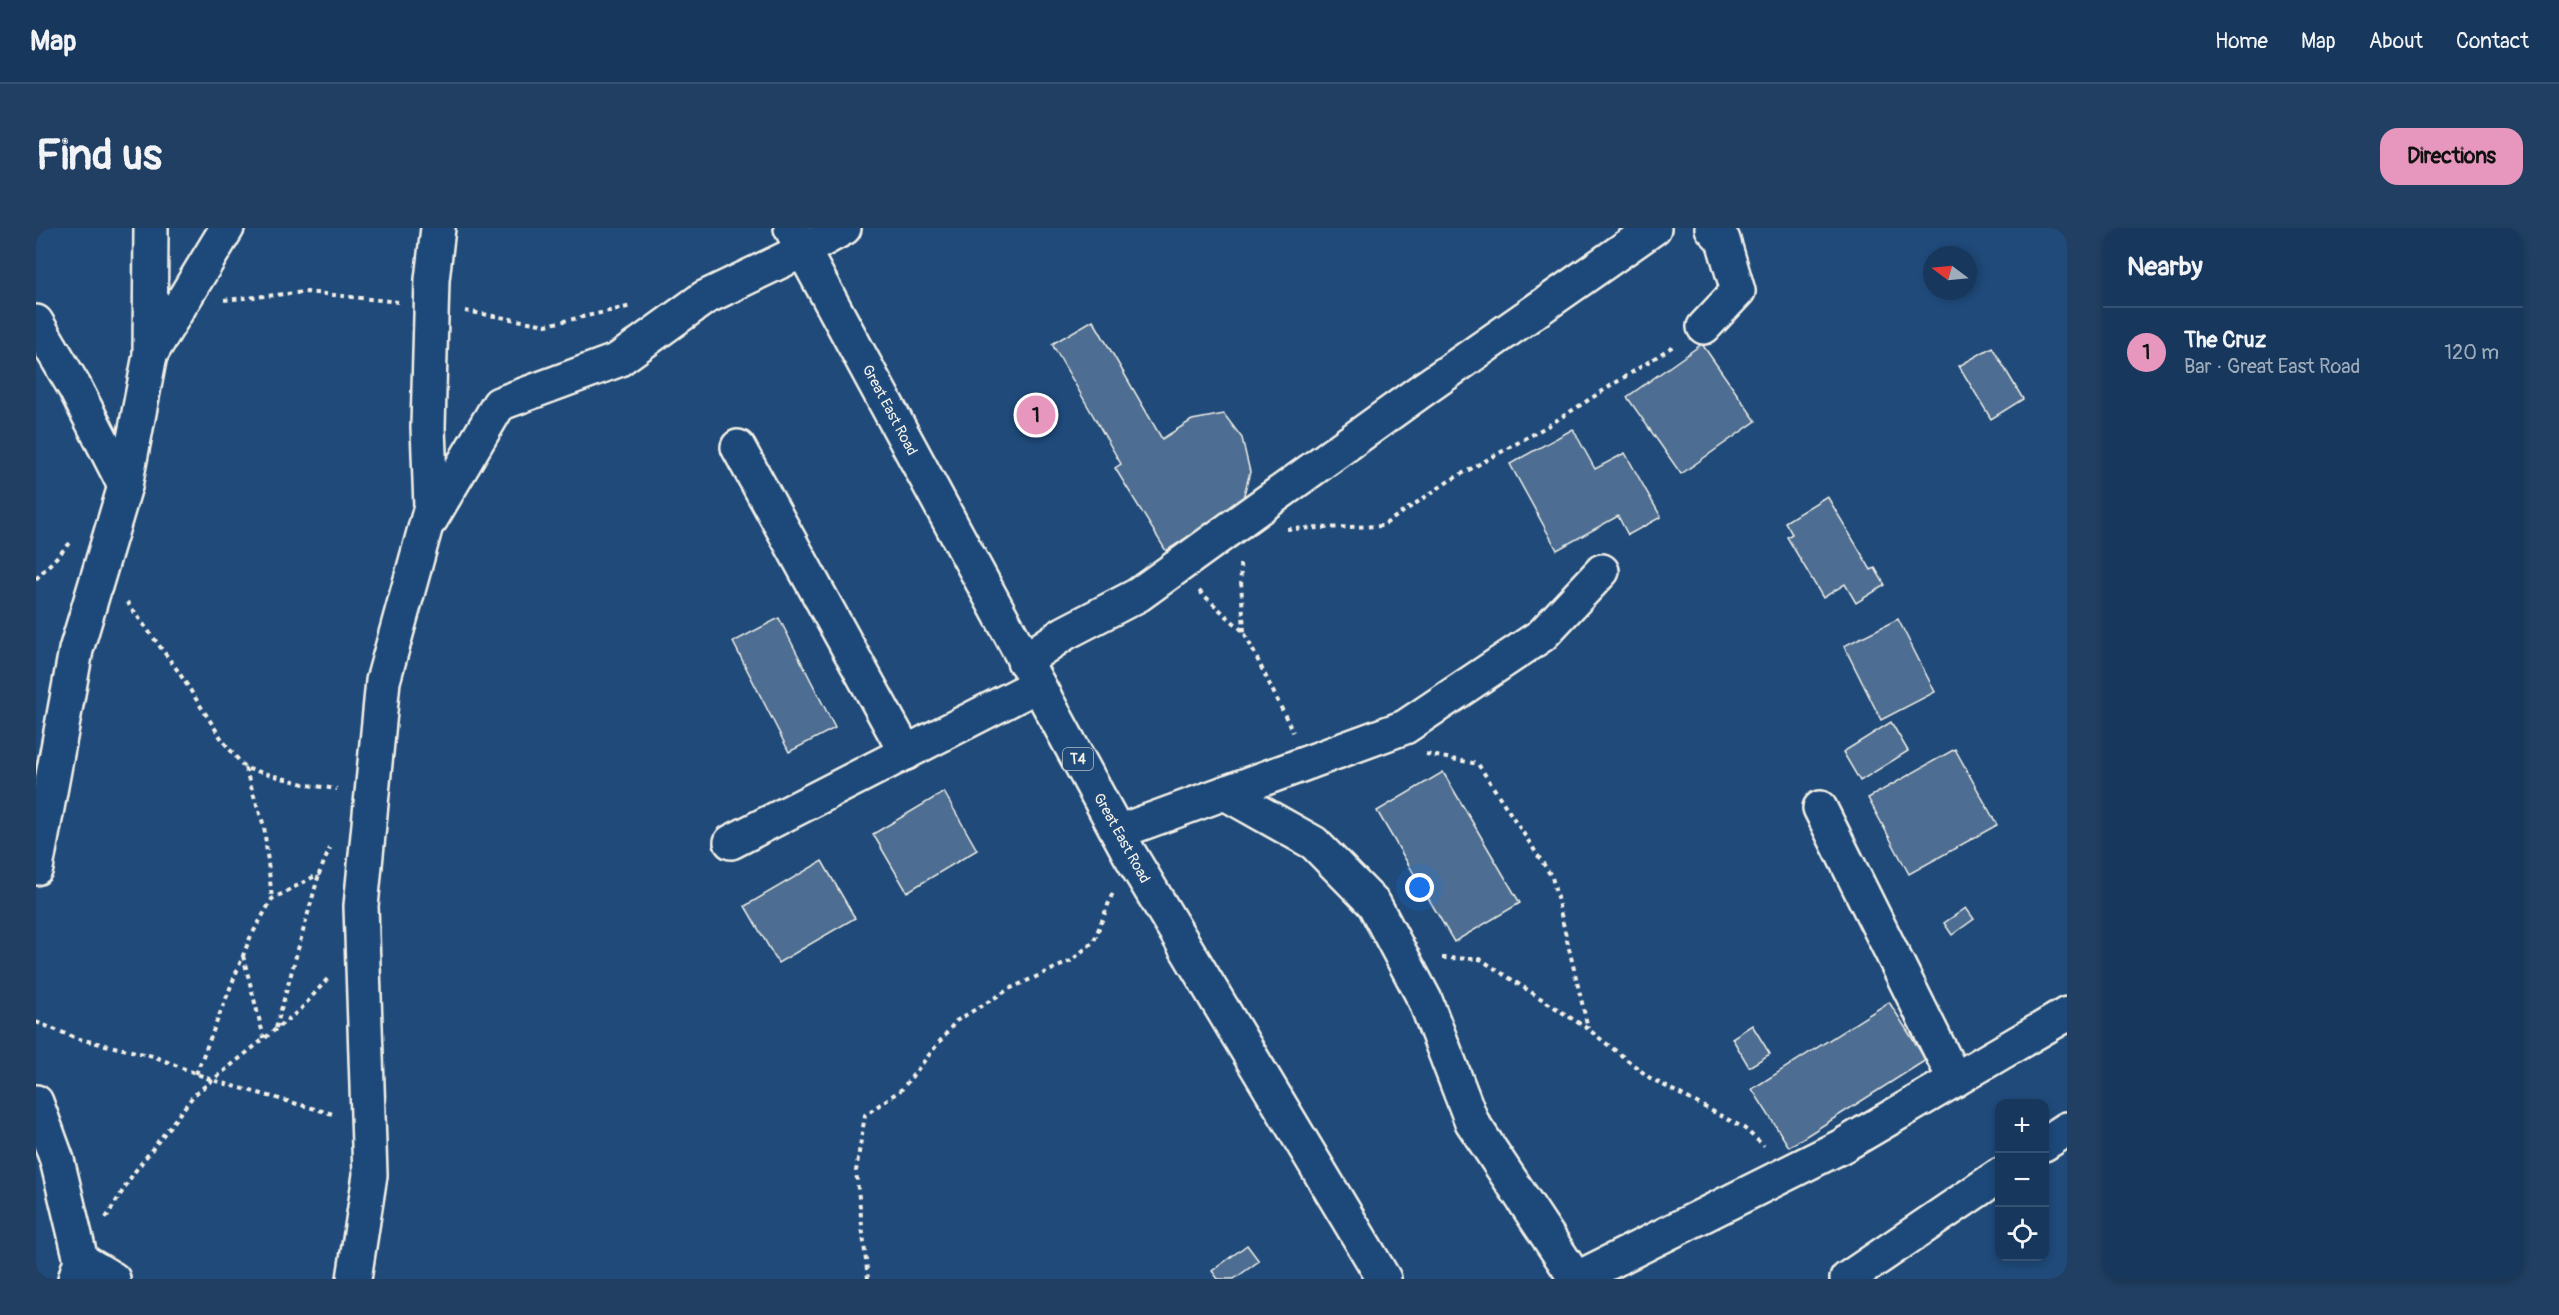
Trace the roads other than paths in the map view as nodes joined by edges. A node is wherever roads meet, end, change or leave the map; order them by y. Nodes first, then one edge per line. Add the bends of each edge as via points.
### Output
1 (152, 228) edge
2 (227, 228) edge
3 (438, 228) edge
4 (844, 228) edge
5 (1654, 228) edge
6 (1712, 228) edge
7 (797, 239) edge
8 (36, 322) edge
9 (1704, 327) road end
10 (150, 355) junction
11 (738, 447) dead end
12 (125, 486) junction
13 (425, 529) junction
14 (1602, 571) dead end
15 (1031, 673) junction
16 (906, 753) junction
17 (1225, 793) junction
18 (1820, 808) dead end
19 (731, 842) dead end
20 (1123, 842) junction
21 (36, 868) edge
22 (2067, 1014) edge
23 (1954, 1080) junction
24 (36, 1102) edge
25 (2067, 1129) edge
26 (2049, 1141) edge
27 (1995, 1178) edge
28 (78, 1270) edge
29 (113, 1279) edge
30 (354, 1279) edge
31 (1384, 1279) edge
32 (1847, 1279) edge

1 - 10 main road
2 - 10 main road
3 - 13 main road via 432,280 428,427 431,507
4 - 7 main road
5 - 15 main road via 1138,595 1065,633
6 - 9 main road via 1723,240 1738,291
7 - 13 main road via 704,298 618,360 499,404
7 - 15 main road, Great East Road / T4
8 - 12 main road
10 - 12 main road
11 - 16 main road
12 - 21 main road via 76,650
13 - 30 main road via 383,681 361,906 370,1175
14 - 17 main road via 1542,634 1405,727
15 - 16 main road
15 - 20 main road, Great East Road / T4
16 - 19 main road
17 - 20 main road
17 - 23 main road via 1314,843 1374,904 1425,1000 1472,1122 1576,1279 1842,1146
18 - 23 main road
20 - 31 main road, Great East Road / T4
22 - 23 main road
24 - 28 main road via 57,1160
25 - 26 main road
27 - 32 main road
28 - 29 main road

